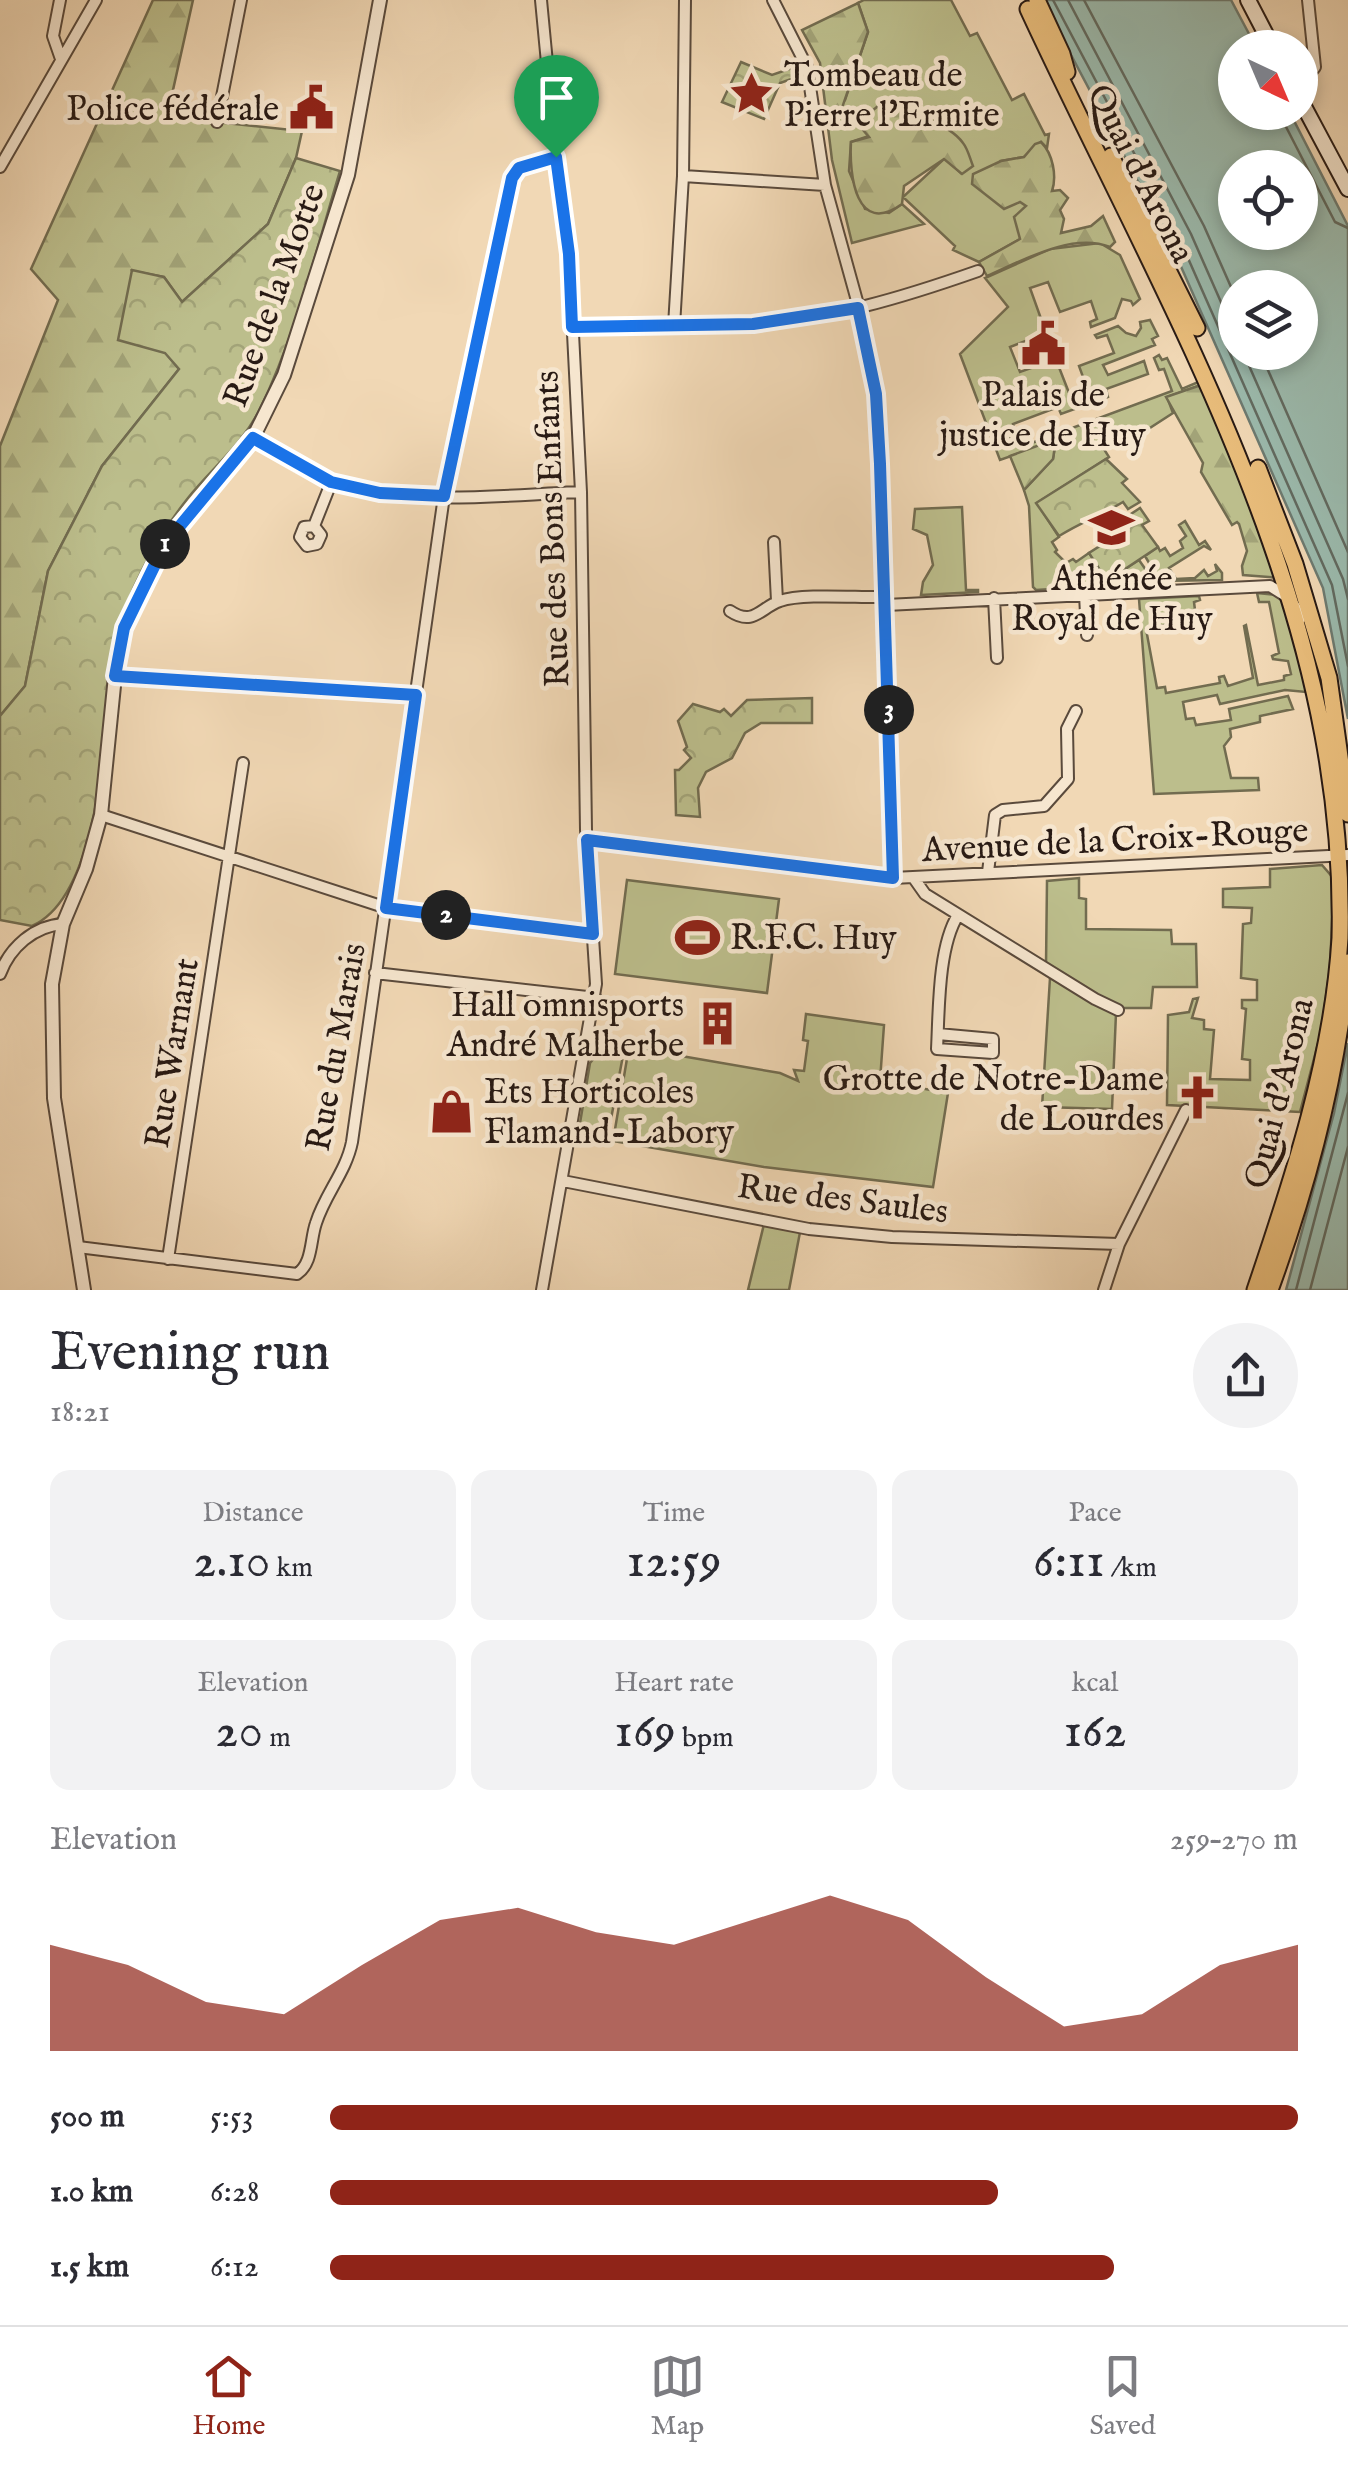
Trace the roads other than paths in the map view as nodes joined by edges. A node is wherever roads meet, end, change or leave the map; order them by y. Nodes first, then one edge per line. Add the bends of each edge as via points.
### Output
1 (60, 0) edge
2 (96, 0) edge
3 (240, 0) edge
4 (380, 0) edge
5 (541, 0) edge
6 (685, 0) edge
7 (773, 0) edge
8 (1248, 0) edge
9 (1308, 0) edge
10 (1029, 3) edge
11 (1264, 30) edge
12 (1311, 30) edge
13 (62, 58) junction
14 (217, 122) dead end
15 (1317, 130) edge
16 (556, 157) junction
17 (0, 167) edge
18 (683, 176) junction
19 (825, 184) junction
20 (1348, 189) edge
21 (978, 272) dead end
22 (858, 308) junction
23 (674, 326) junction
24 (572, 327) junction
25 (253, 438) junction
26 (331, 482) junction
27 (580, 492) junction
28 (444, 496) junction
29 (314, 526) dead end
30 (774, 542) dead end
31 (1085, 594) junction
32 (994, 598) junction
33 (777, 601) junction
34 (886, 601) junction
35 (730, 610) dead end
36 (1302, 617) junction
37 (1088, 635) dead end
38 (998, 658) dead end
39 (115, 676) junction
40 (416, 695) junction
41 (1076, 712) dead end
42 (243, 763) dead end
43 (1348, 814) edge
44 (101, 815) junction
45 (587, 840) junction
46 (229, 855) junction
47 (1344, 855) edge
48 (988, 872) junction
49 (914, 877) junction
50 (893, 878) junction
51 (386, 908) junction
52 (958, 915) junction
53 (62, 924) junction
54 (36, 930) junction
55 (593, 934) junction
56 (59, 941) junction
57 (1348, 962) edge
58 (0, 974) edge
59 (375, 974) junction
60 (596, 998) junction
61 (1118, 1010) dead end
62 (938, 1034) junction
63 (1186, 1110) dead end
64 (563, 1181) junction
65 (1119, 1244) junction
66 (78, 1247) junction
67 (168, 1259) junction
68 (84, 1290) edge
69 (542, 1290) edge
70 (1104, 1290) edge
71 (1255, 1290) edge
72 (1270, 1290) edge

1 - 13 street via 54,36
2 - 13 street
3 - 14 street
4 - 25 street, Rue de la Motte via 348,175 284,375
5 - 16 street, Rue des Bons Enfants
6 - 18 street
7 - 19 street via 808,68
8 - 11 main road
9 - 12 street
10 - 36 main road, Quai d'Arona via 1219,402
10 - 43 main road, Quai d'Arona via 1062,54 1199,332 1296,564 1329,678
13 - 17 street
15 - 20 main road
16 - 24 street, Rue des Bons Enfants
16 - 28 street, Rue du Marais via 519,168 512,178
18 - 19 street
18 - 23 street
19 - 22 street
21 - 22 street
22 - 23 street via 753,324
22 - 34 street via 876,394
23 - 24 street
24 - 27 street, Rue des Bons Enfants
25 - 26 street
25 - 39 street, Rue de la Motte via 165,544 124,628
26 - 28 street
26 - 29 street
27 - 28 street
27 - 45 street, Rue des Bons Enfants
28 - 40 street, Rue du Marais
30 - 33 street
31 - 32 street
31 - 36 street via 1270,586
31 - 37 street
32 - 34 street
32 - 38 street
33 - 34 street
33 - 35 street via 758,616
34 - 50 street
36 - 47 main road, Quai d'Arona
39 - 40 street
39 - 44 street, Rue de la Motte
40 - 51 street, Rue du Marais
41 - 48 street via 1066,729 1070,776 1044,806 995,815
42 - 46 street, Rue Warnant
44 - 46 street
44 - 53 street, Rue de la Motte
45 - 50 street, Avenue de la Croix-Rouge
45 - 55 street, Rue des Bons Enfants
46 - 51 street
46 - 67 street, Rue Warnant
47 - 48 street, Avenue de la Croix-Rouge
47 - 71 main road, Quai d'Arona via 1327,1030
48 - 49 street, Avenue de la Croix-Rouge
49 - 50 street, Avenue de la Croix-Rouge
49 - 52 street via 926,894
51 - 55 street
51 - 59 street, Rue du Marais
52 - 61 street
52 - 62 street via 945,953
53 - 54 street
53 - 56 street, Rue de la Motte
54 - 56 street
54 - 58 street
55 - 60 street, Rue des Bons Enfants
56 - 66 street, Rue de la Motte via 52,984 54,1098
57 - 72 main road, Quai d'Arona via 1314,1149
59 - 60 street
59 - 67 street, Rue du Marais via 350,1152 324,1198 302,1271
60 - 64 street, Rue des Bons Enfants
62 - 62 street via 994,1039 993,1053 937,1049
63 - 65 street
64 - 65 street, Rue des Saules via 809,1228
64 - 69 street, Rue des Bons Enfants
65 - 70 street
66 - 67 street, Rue du Marais
66 - 68 street, Rue de la Motte

